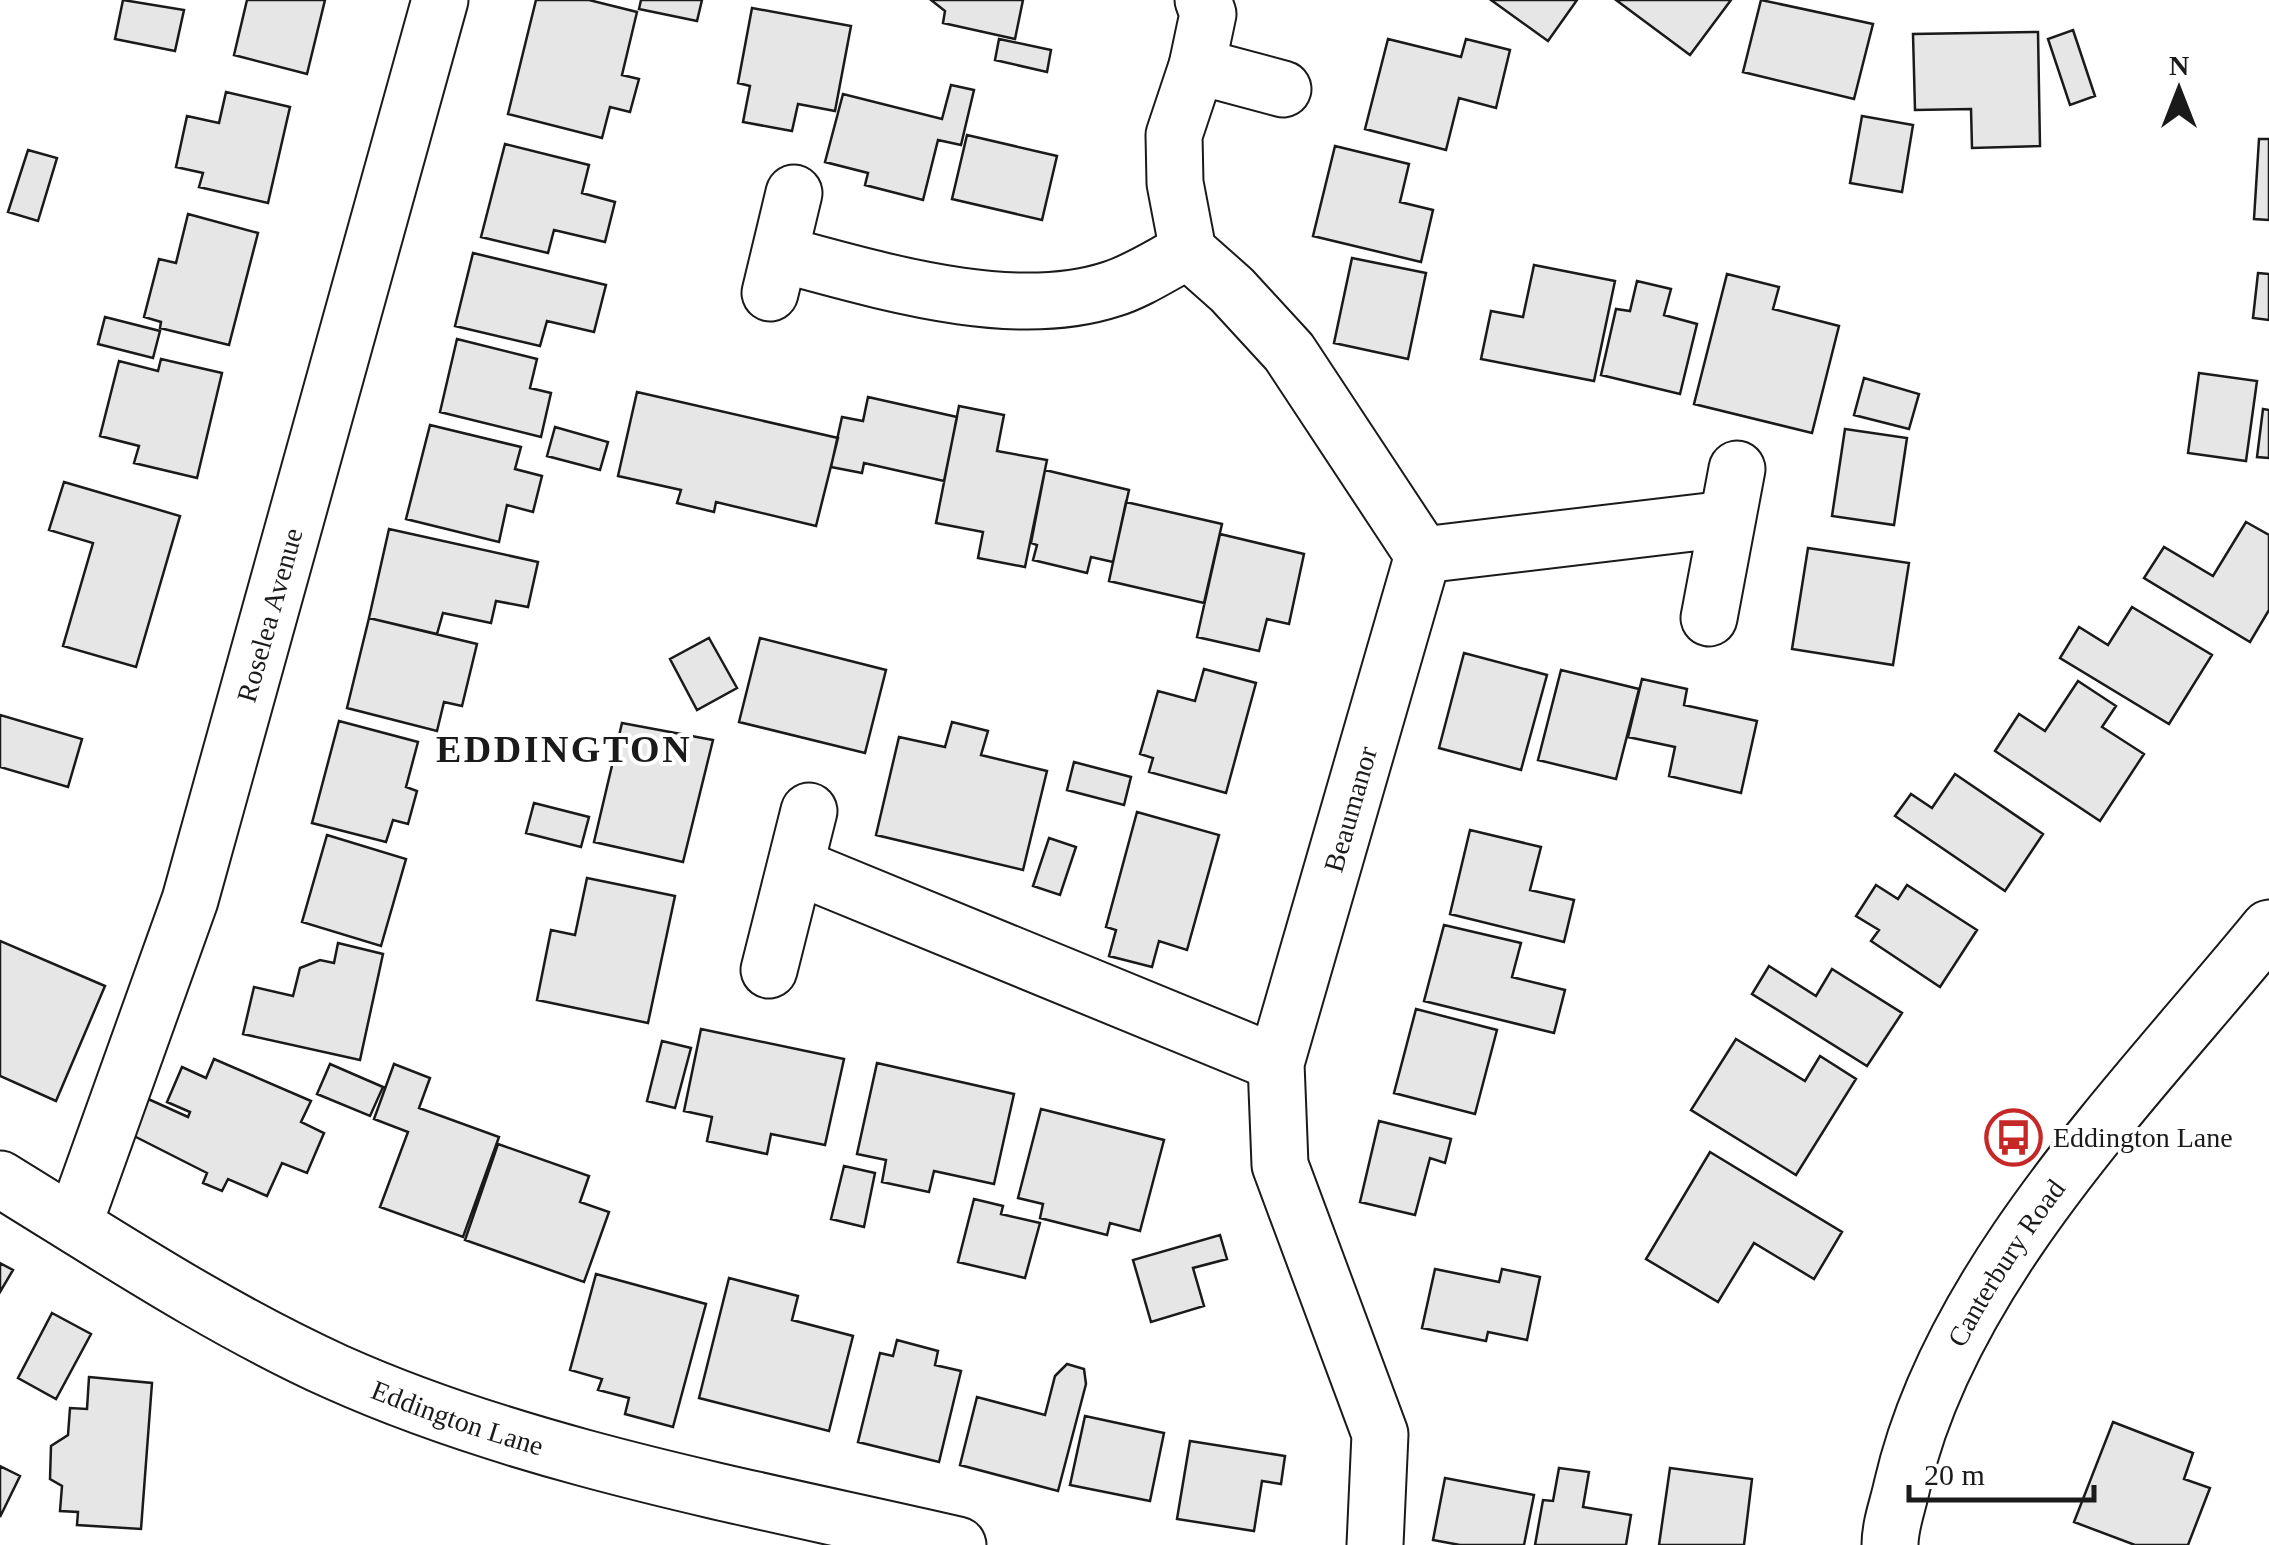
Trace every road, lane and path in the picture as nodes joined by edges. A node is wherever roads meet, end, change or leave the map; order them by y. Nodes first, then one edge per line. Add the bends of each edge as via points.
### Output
1 (440, 0) edge
2 (1203, 0) edge
3 (1197, 66) junction
4 (1283, 89) dead end
5 (794, 194) dead end
6 (1188, 251) junction
7 (1423, 555) junction
8 (1709, 618) dead end
9 (809, 811) dead end
10 (796, 866) junction
11 (2269, 928) edge
12 (768, 970) dead end
13 (1276, 1063) junction
14 (0, 1180) edge
15 (74, 1224) junction
16 (958, 1545) edge
17 (1375, 1545) edge
18 (1890, 1545) edge

1 - 15 street, Roselea Avenue via 190,900
2 - 3 street via 1208,14
3 - 4 street
3 - 6 street via 1174,134
5 - 6 street via 775,274 1025,302 1111,290
6 - 7 street via 1288,352
7 - 8 street via 1732,494
7 - 13 street, Beaumanor
9 - 10 street
10 - 12 street
10 - 13 street
11 - 18 street, Canterbury Road via 2048,1198 1960,1330 1914,1430
13 - 17 street, Beaumanor via 1280,1164 1380,1434
14 - 15 street, Eddington Lane
15 - 16 street, Eddington Lane via 270,1340 448,1414 646,1473

